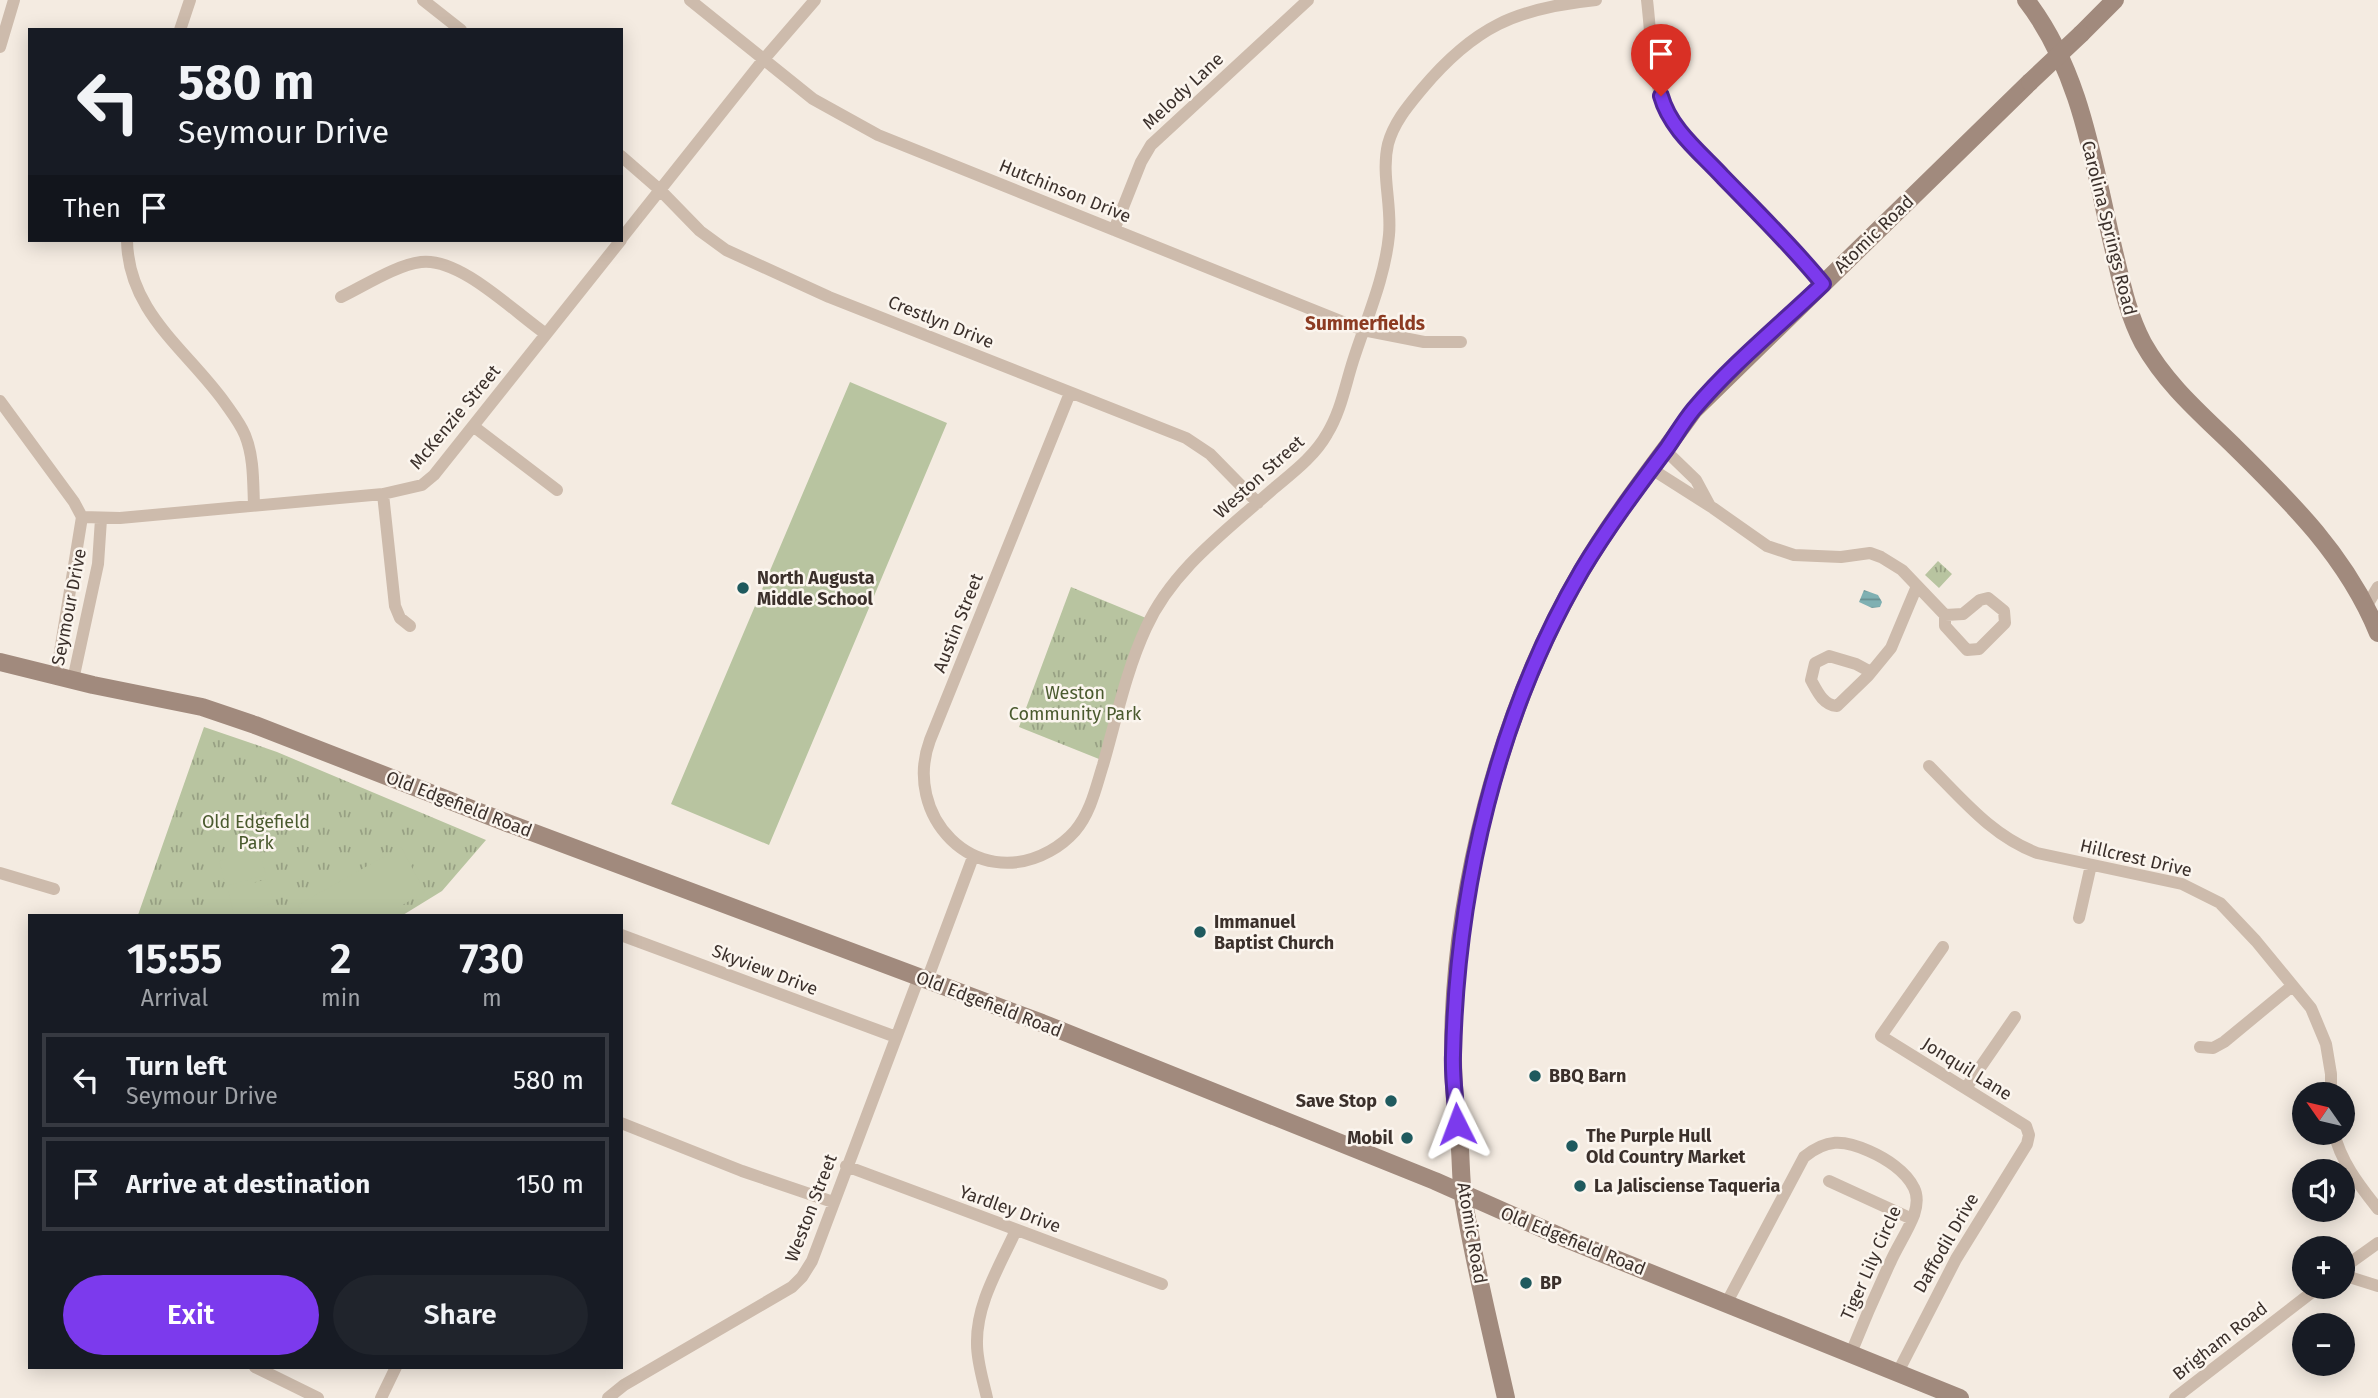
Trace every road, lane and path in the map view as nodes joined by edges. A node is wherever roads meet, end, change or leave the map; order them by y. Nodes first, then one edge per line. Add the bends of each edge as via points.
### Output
1 (14, 0) edge
2 (190, 0) edge
3 (424, 0) edge
4 (690, 0) edge
5 (815, 0) edge
6 (1308, 0) edge
7 (1595, 0) edge
8 (1647, 0) edge
9 (2026, 0) edge
10 (2115, 0) edge
11 (181, 28) edge
12 (459, 28) edge
13 (0, 47) edge
14 (764, 59) junction
15 (623, 158) edge
16 (660, 190) junction
17 (1114, 230) junction
18 (623, 236) edge
19 (127, 242) edge
20 (619, 242) edge
21 (1823, 284) junction
22 (341, 297) dead end
23 (1363, 330) junction
24 (546, 334) junction
25 (1461, 342) dead end
26 (1070, 393) junction
27 (0, 401) edge
28 (474, 426) junction
29 (1665, 450) junction
30 (1650, 468) junction
31 (556, 489) dead end
32 (383, 494) junction
33 (1258, 503) junction
34 (254, 505) junction
35 (1713, 508) junction
36 (82, 517) junction
37 (101, 519) junction
38 (1917, 586) junction
39 (2378, 587) edge
40 (2367, 605) junction
41 (1945, 615) junction
42 (410, 626) dead end
43 (2378, 633) edge
44 (0, 662) edge
45 (1868, 676) junction
46 (64, 678) junction
47 (1930, 766) dead end
48 (973, 857) junction
49 (2091, 865) junction
50 (0, 873) edge
51 (54, 889) dead end
52 (2079, 918) dead end
53 (623, 936) edge
54 (1943, 947) dead end
55 (923, 979) junction
56 (2292, 986) junction
57 (2015, 1017) dead end
58 (896, 1037) junction
59 (2200, 1047) dead end
60 (2331, 1082) edge
61 (1966, 1088) junction
62 (623, 1129) edge
63 (2029, 1135) joint
64 (2336, 1145) edge
65 (846, 1166) junction
66 (1829, 1181) dead end
67 (1463, 1195) junction
68 (833, 1202) junction
69 (2378, 1209) edge
70 (1912, 1219) junction
71 (1016, 1230) junction
72 (2378, 1243) edge
73 (2355, 1259) edge
74 (2355, 1279) edge
75 (1162, 1284) dead end
76 (2378, 1286) edge
77 (2303, 1299) edge
78 (1726, 1304) junction
79 (1851, 1353) junction
80 (259, 1369) edge
81 (395, 1369) edge
82 (1898, 1372) junction
83 (318, 1398) edge
84 (381, 1398) edge
85 (608, 1398) edge
86 (987, 1398) edge
87 (1506, 1398) edge
88 (1960, 1398) edge
89 (2175, 1398) edge

1 - 13 street
2 - 11 street
3 - 12 street
4 - 14 street, Hutchinson Drive
5 - 14 street, McKenzie Street
6 - 17 street, Melody Lane via 1151,145
7 - 23 street, Weston Street via 1538,8 1479,34 1441,67 1404,111 1386,157 1389,235
8 - 21 street via 1662,101 1671,117 1698,152
9 - 40 street, Carolina Springs Road via 2052,37 2070,77 2127,306 2143,342 2177,391 2312,525
10 - 21 street, Atomic Road, bridge
14 - 16 street, McKenzie Street
14 - 17 street, Hutchinson Drive via 813,99 855,125
15 - 16 street, Crestlyn Drive
16 - 18 street, McKenzie Street
16 - 26 street, Crestlyn Drive via 726,250
17 - 23 street, Hutchinson Drive
19 - 34 street via 134,282 144,305 240,425 251,457
20 - 24 street, McKenzie Street
21 - 29 street, Atomic Road via 1694,410
22 - 24 street via 412,264 441,263 480,284
23 - 25 street, Hutchinson Drive via 1424,342
23 - 33 street, Weston Street via 1328,432 1312,455
24 - 28 street, McKenzie Street
26 - 33 street, Crestlyn Drive via 1199,445
26 - 48 street, Austin Street via 926,751 923,774 933,816 955,844
27 - 36 street
28 - 31 street
28 - 32 street, McKenzie Street via 428,481
29 - 30 street, Atomic Road
29 - 35 street via 1691,474
30 - 35 street
30 - 67 street, Atomic Road via 1589,560 1551,629 1521,700 1484,813 1455,1010 1453,1072
32 - 34 street, McKenzie Street
32 - 42 street via 395,606
33 - 48 street, Weston Street via 1194,560 1154,612 1130,672 1092,799 1077,829 1048,852 1025,860
34 - 37 street, McKenzie Street
35 - 38 street via 1768,546 1794,555 1870,554 1892,563
36 - 37 street
36 - 46 street, Seymour Drive
37 - 46 street, Seymour Drive via 98,564
38 - 41 street
38 - 45 street via 1891,648
39 - 40 street
40 - 43 street, Carolina Springs Road
41 - 41 street via 1945,626 1971,652 2006,619 2004,611 1988,598 1963,614
44 - 46 street, Old Edgefield Road
45 - 45 street via 1841,704 1833,706 1819,696 1811,674 1818,660 1829,656 1856,664 1869,671
46 - 55 street, Old Edgefield Road via 232,716
47 - 49 street, Hillcrest Drive via 2011,842
48 - 55 street, Weston Street
49 - 52 street
49 - 56 street, Hillcrest Drive via 2182,884 2208,895 2256,941
50 - 51 street
53 - 58 street, Skyview Drive
54 - 61 street, Jonquil Lane via 1881,1037
55 - 58 street, Weston Street
55 - 67 street, Old Edgefield Road
56 - 59 street via 2224,1042 2213,1048
56 - 60 street, Hillcrest Drive via 2321,1029
57 - 61 street
58 - 65 street, Weston Street
61 - 63 street, Jonquil Lane via 2026,1126
62 - 68 street
63 - 82 street, Daffodil Drive via 1955,1259
64 - 69 street
65 - 68 street, Weston Street
65 - 71 street, Yardley Drive
66 - 70 street
67 - 78 street, Old Edgefield Road
67 - 87 street, Atomic Road
68 - 85 street, Weston Street via 812,1261 792,1287
70 - 78 street, Tiger Lily Circle via 1915,1189 1893,1166 1848,1143 1816,1147 1789,1182
70 - 79 street, Tiger Lily Circle
71 - 75 street, Yardley Drive
71 - 86 street via 980,1314 978,1358
72 - 73 street
74 - 76 street
77 - 89 street, Brigham Road
78 - 79 street, Old Edgefield Road
79 - 82 street, Old Edgefield Road
80 - 83 street
81 - 84 street
82 - 88 street, Old Edgefield Road

